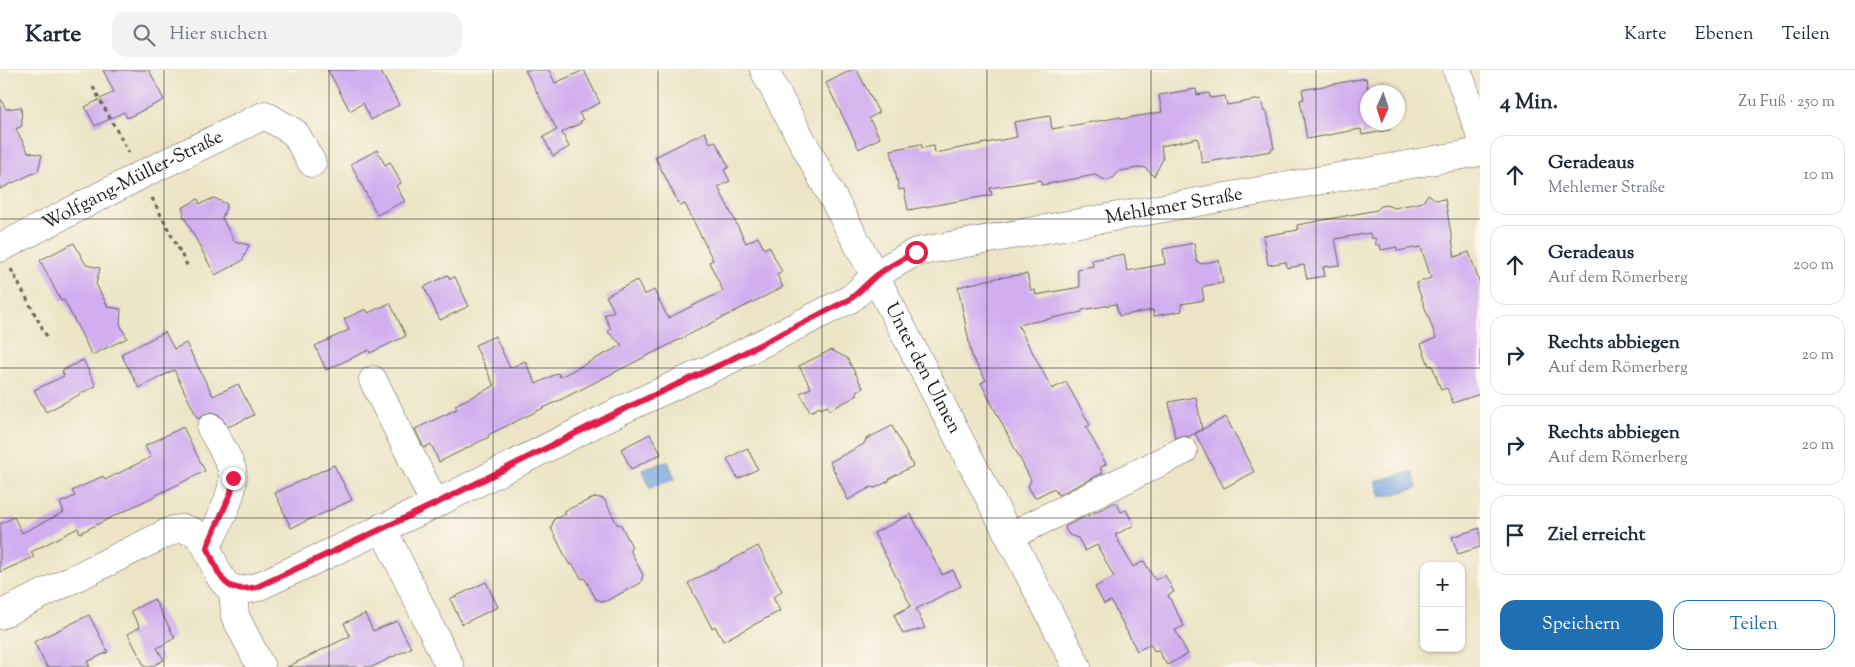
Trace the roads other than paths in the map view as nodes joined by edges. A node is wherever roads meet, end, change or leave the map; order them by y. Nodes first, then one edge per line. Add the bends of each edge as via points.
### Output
1 (764, 70) edge
2 (1458, 70) edge
3 (1480, 133) edge
4 (1480, 152) edge
5 (312, 163) dead end
6 (5, 258) edge
7 (876, 276) junction
8 (374, 380) dead end
9 (212, 428) dead end
10 (1183, 451) dead end
11 (435, 504) junction
12 (382, 527) junction
13 (1010, 536) junction
14 (207, 547) junction
15 (233, 589) junction
16 (0, 615) edge
17 (261, 667) edge
18 (450, 667) edge
19 (1077, 667) edge

1 - 7 street, Unter den Ulmen
2 - 3 street
4 - 7 street, Mehlemer Straße via 916,252
5 - 6 street, Wolfgang-Müller-Straße via 295,133 265,115 141,175
7 - 11 street, Mehlemer Straße via 850,299
7 - 13 street, Unter den Ulmen
8 - 11 street
9 - 14 street via 233,478 231,493
10 - 13 street
11 - 12 street, Mehlemer Straße
12 - 15 street, Mehlemer Straße via 257,587
12 - 18 street
13 - 19 street, Unter den Ulmen
14 - 15 street via 224,582
14 - 16 street via 195,533 185,529 173,530
15 - 17 street via 235,616

